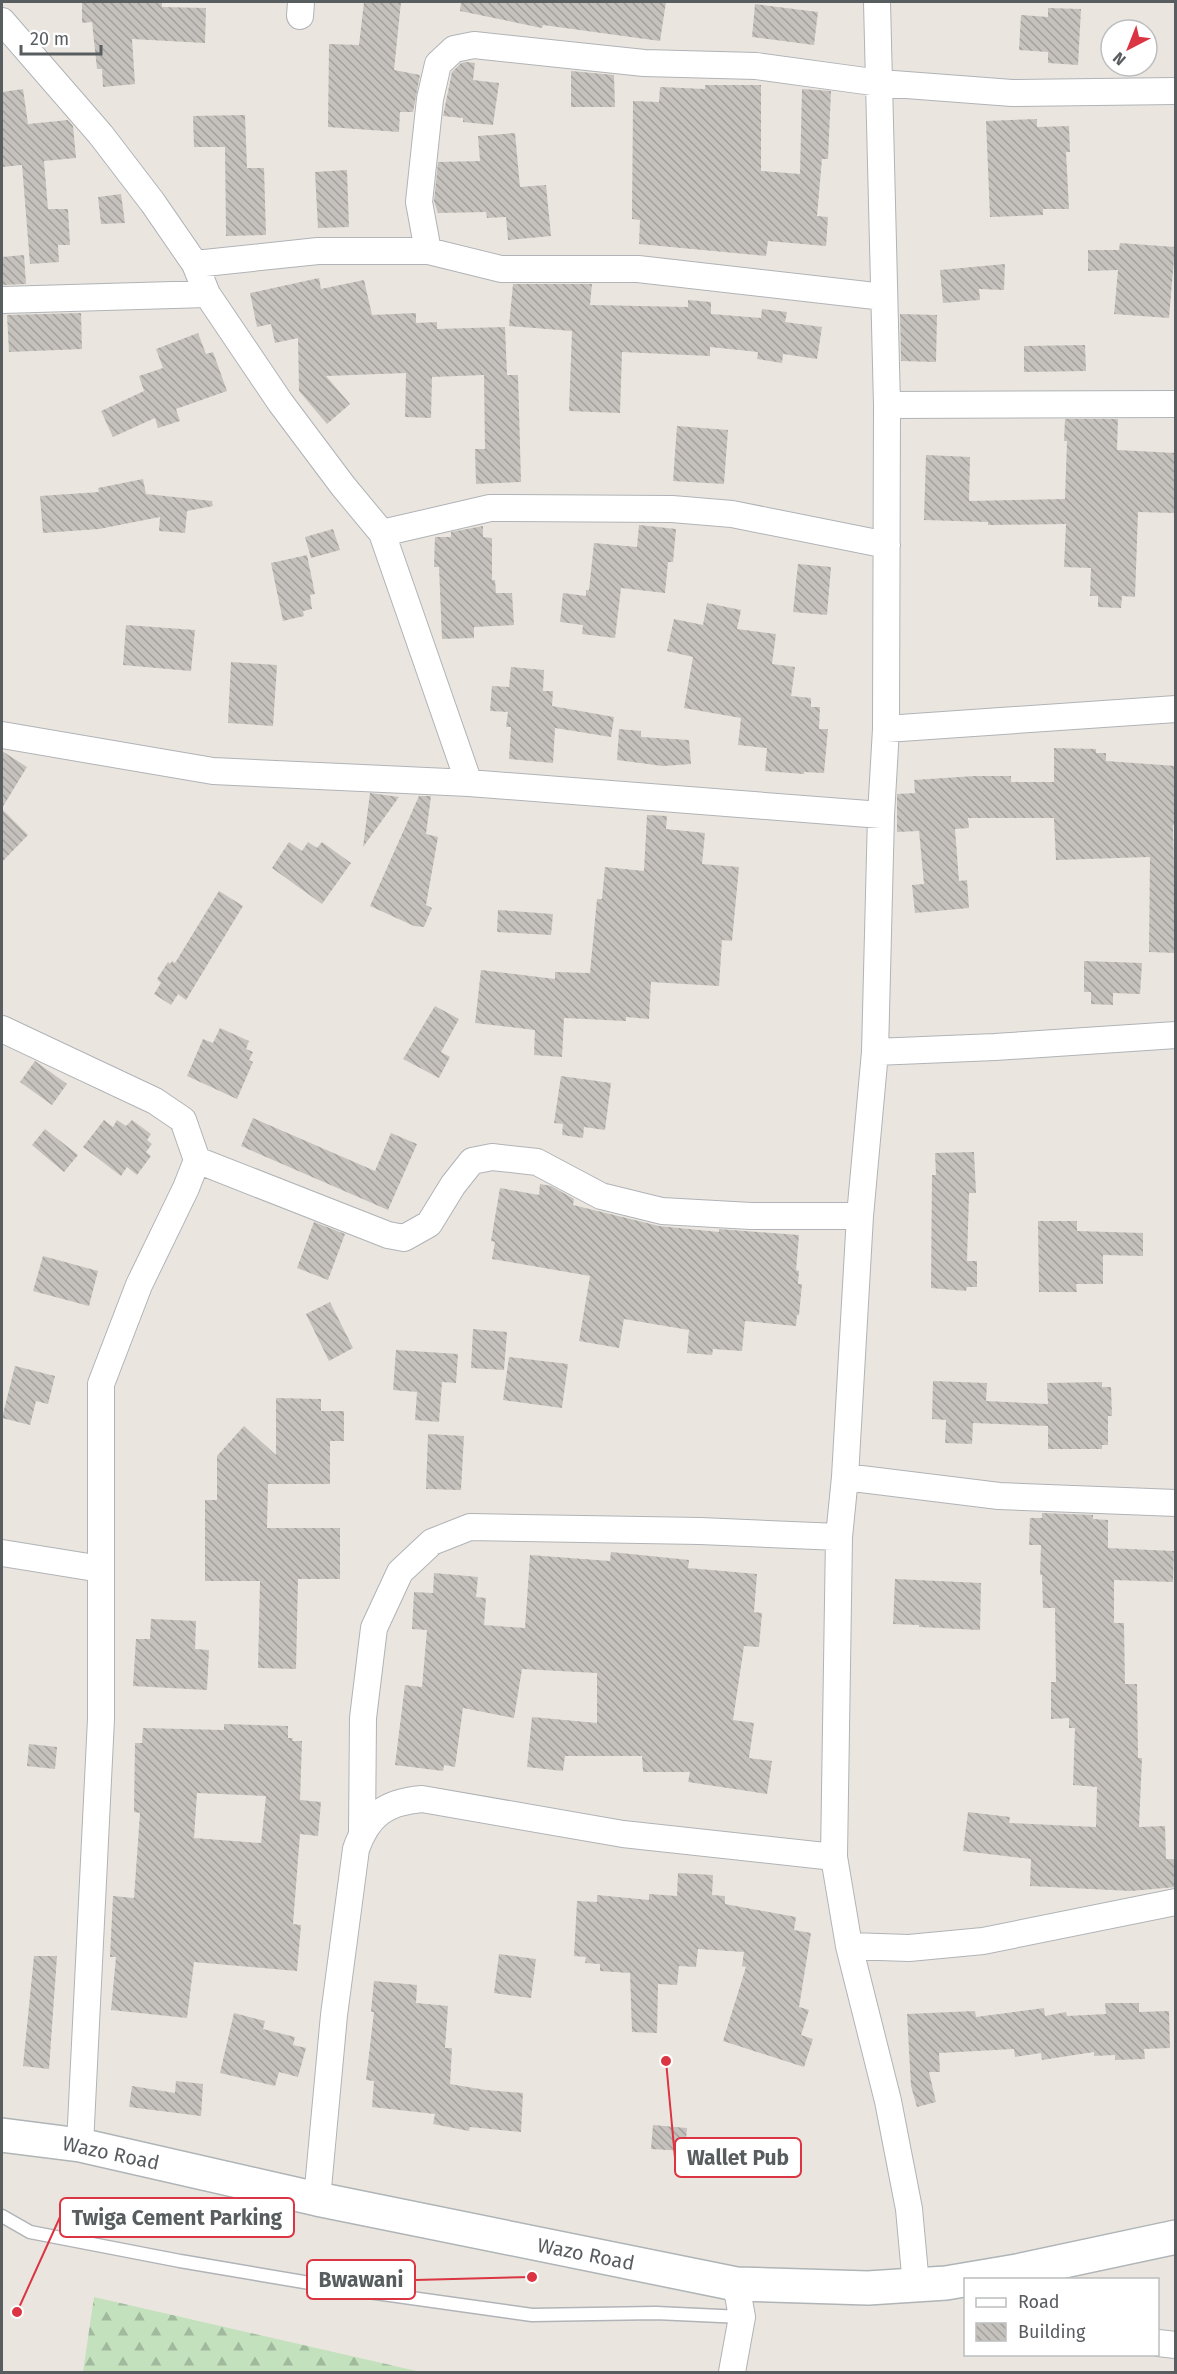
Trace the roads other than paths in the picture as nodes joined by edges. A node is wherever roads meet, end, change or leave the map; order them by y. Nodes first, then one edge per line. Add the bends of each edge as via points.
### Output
1 (877, 2) edge
2 (2, 21) edge
3 (880, 83) junction
4 (1176, 91) edge
5 (428, 252) junction
6 (195, 264) junction
7 (207, 294) junction
8 (884, 297) junction
9 (2, 300) edge
10 (1176, 404) edge
11 (887, 405) junction
12 (382, 532) junction
13 (887, 544) junction
14 (1176, 709) edge
15 (886, 729) junction
16 (2, 735) edge
17 (469, 783) junction
18 (881, 815) junction
19 (2, 1029) edge
20 (1176, 1035) edge
21 (875, 1052) junction
22 (197, 1160) junction
23 (860, 1216) junction
24 (844, 1477) junction
25 (1176, 1503) edge
26 (839, 1537) junction
27 (2, 1553) edge
28 (101, 1569) junction
29 (362, 1832) junction
30 (834, 1857) junction
31 (1176, 1902) edge
32 (849, 1946) junction
33 (2, 2134) edge
34 (80, 2145) junction
35 (317, 2199) junction
36 (2, 2216) edge
37 (1176, 2237) edge
38 (1000, 2277) edge
39 (964, 2281) edge
40 (736, 2284) junction
41 (916, 2285) junction
42 (742, 2317) junction
43 (1159, 2343) edge
44 (1176, 2345) edge
45 (732, 2373) edge

1 - 3 street
2 - 6 street via 101,135
3 - 4 street via 1012,93
3 - 5 street via 756,66 644,63 474,45 454,49 438,63 426,130 419,202
3 - 8 street
5 - 6 street via 318,251
5 - 8 street via 501,269 638,269
6 - 7 street
7 - 9 street
7 - 12 street via 280,402
8 - 11 street
10 - 11 street
11 - 13 street
12 - 13 street via 490,508 672,509 732,514
12 - 17 street
13 - 15 street
14 - 15 street
15 - 18 street
16 - 17 street via 213,771
17 - 18 street
18 - 21 street
19 - 22 street via 155,1101 183,1120
20 - 21 street
21 - 23 street
22 - 23 street via 404,1238 429,1224 472,1161 492,1157 537,1162 601,1196 662,1211
22 - 28 street via 139,1285 100,1383
23 - 24 street
24 - 25 street via 999,1496
24 - 26 street
26 - 29 street via 470,1527 432,1542 400,1572 374,1628 363,1718
26 - 30 street
27 - 28 street
28 - 34 street via 101,1719
29 - 30 street via 387,1807 422,1800 623,1834
29 - 35 street via 356,1849 334,2015
30 - 32 street
31 - 32 street via 983,1941 909,1948
32 - 41 street via 888,2100 909,2209
33 - 34 main road, Wazo Road
34 - 35 main road, Wazo Road
35 - 40 main road, Wazo Road
36 - 42 lane via 30,2232 157,2257 532,2315 657,2313
37 - 38 main road, Wazo Road
39 - 41 main road, Wazo Road
40 - 41 main road, Wazo Road via 868,2288
40 - 42 street
42 - 45 street
43 - 44 street

